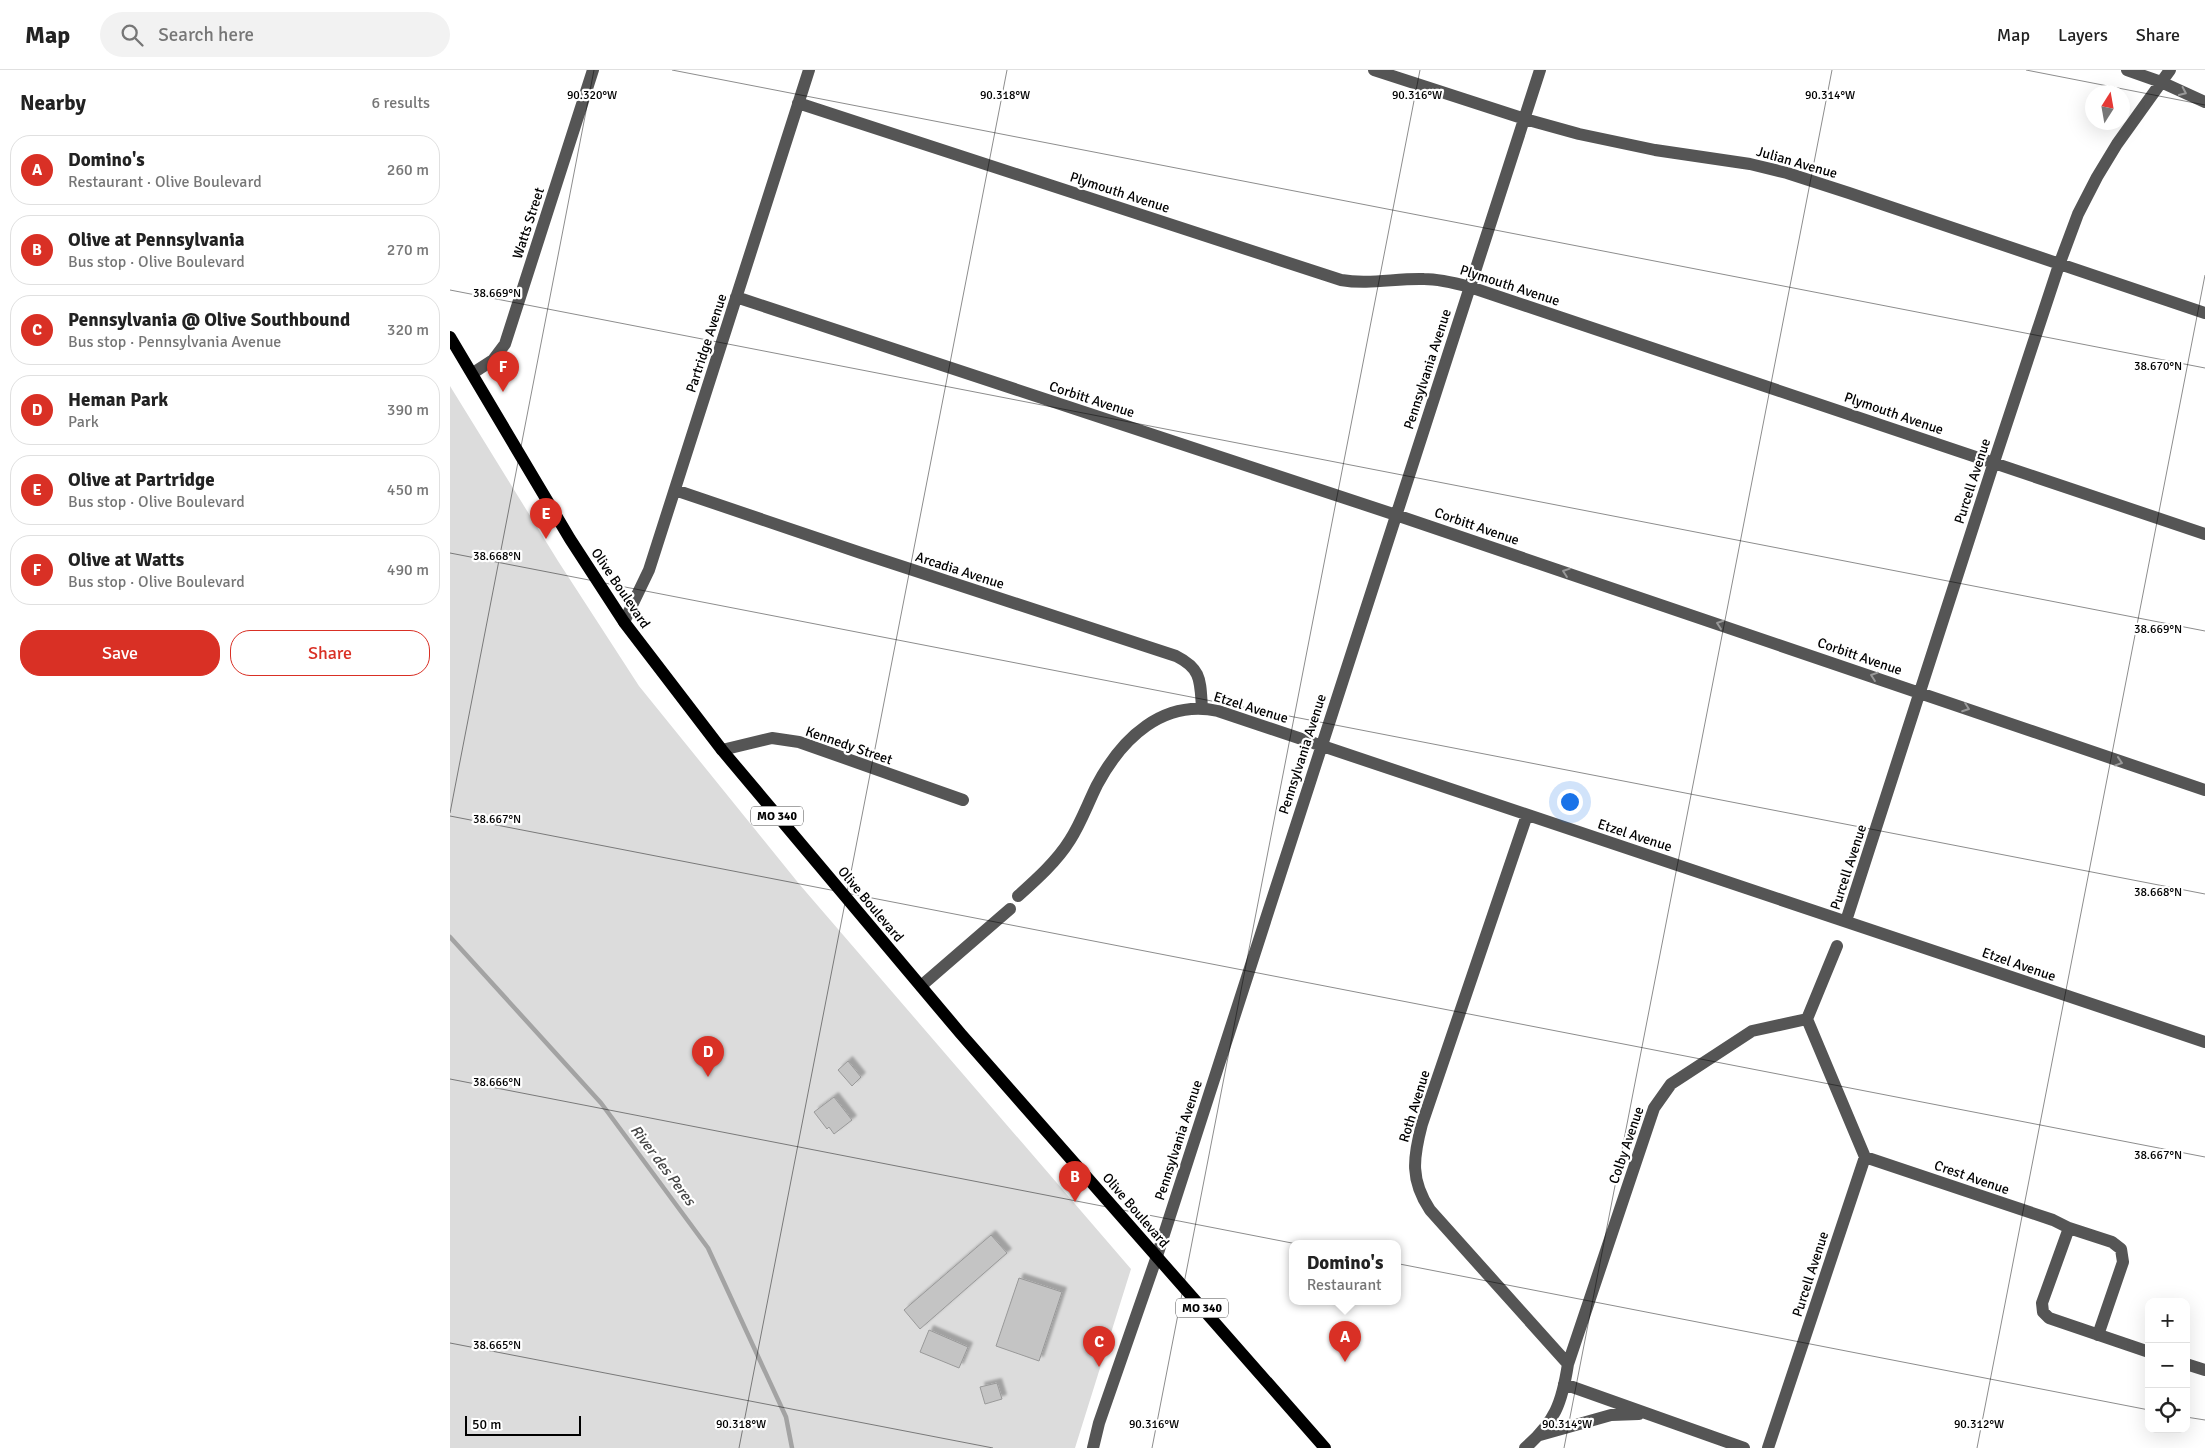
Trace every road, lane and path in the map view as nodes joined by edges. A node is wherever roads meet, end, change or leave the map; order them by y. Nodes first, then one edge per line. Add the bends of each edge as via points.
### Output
1 (593, 70) edge
2 (809, 70) edge
3 (1374, 70) edge
4 (1540, 70) edge
5 (2127, 70) edge
6 (2170, 70) edge
7 (2161, 82) junction
8 (2205, 102) edge
9 (798, 103) junction
10 (1525, 119) junction
11 (2059, 265) junction
12 (1470, 287) junction
13 (736, 297) junction
14 (2205, 313) edge
15 (450, 337) edge
16 (473, 373) junction
17 (1994, 462) junction
18 (674, 490) junction
19 (1396, 514) junction
20 (2205, 534) edge
21 (624, 622) junction
22 (1920, 692) junction
23 (1202, 708) junction
24 (1320, 745) junction
25 (722, 750) junction
26 (2205, 790) edge
27 (963, 800) dead end
28 (1527, 815) junction
29 (1018, 896) dead end
30 (1010, 909) dead end
31 (1846, 921) junction
32 (1837, 946) dead end
33 (921, 986) junction
34 (1807, 1019) junction
35 (2205, 1042) edge
36 (1865, 1157) junction
37 (2068, 1228) junction
38 (1157, 1256) junction
39 (2098, 1335) junction
40 (2145, 1351) edge
41 (1568, 1364) junction
42 (2190, 1365) edge
43 (2205, 1370) edge
44 (1564, 1384) junction
45 (1644, 1414) junction
46 (1540, 1435) junction
47 (1093, 1448) edge
48 (1325, 1448) edge
49 (1525, 1448) edge
50 (1744, 1448) edge
51 (1768, 1448) edge

1 - 16 street, Watts Street via 505,344 493,360
2 - 9 street, Partridge Avenue
3 - 10 street, Julian Avenue
4 - 10 street, Pennsylvania Avenue
5 - 7 street
6 - 7 street, Purcell Avenue
7 -> 8 street
7 - 11 street, Purcell Avenue via 2097,177 2078,214
9 - 12 street, Plymouth Avenue via 1341,280 1424,279
9 - 13 street, Partridge Avenue
10 - 11 street, Julian Avenue via 1611,141 1750,164 1787,174
10 - 12 street, Pennsylvania Avenue
11 - 14 street, Julian Avenue
11 - 17 street, Purcell Avenue
12 - 17 street, Plymouth Avenue
12 - 19 street, Pennsylvania Avenue
13 - 18 street, Partridge Avenue
13 - 19 street, Corbitt Avenue
15 - 16 main road, Olive Boulevard / MO 340
16 - 21 main road, Olive Boulevard / MO 340 via 570,538
17 - 20 street, Plymouth Avenue
17 - 22 street, Purcell Avenue
18 - 21 street, Partridge Avenue via 649,570
18 - 23 street, Arcadia Avenue via 1176,656 1197,671
22 -> 19 street, Corbitt Avenue
19 - 24 street, Pennsylvania Avenue
21 - 25 main road, Olive Boulevard / MO 340
22 -> 26 street, Corbitt Avenue
22 - 31 street, Purcell Avenue
23 - 24 street, Etzel Avenue
23 - 29 street, Etzel Avenue via 1162,715 1138,733 1098,784 1070,840 1048,868
24 - 28 street, Etzel Avenue
24 - 38 street, Pennsylvania Avenue
25 - 27 street, Kennedy Street via 772,738 799,742
25 - 33 main road, Olive Boulevard / MO 340
28 - 31 street, Etzel Avenue
28 - 41 street, Roth Avenue via 1422,1124 1414,1162 1415,1181 1430,1210
30 - 33 street
31 - 35 street, Etzel Avenue
32 - 34 street
33 - 38 main road, Olive Boulevard / MO 340
34 - 36 street
34 - 41 street, Colby Avenue via 1752,1030 1670,1084 1654,1108
36 - 37 street, Crest Avenue via 2053,1220
36 - 51 street, Purcell Avenue
37 - 39 street, Crest Avenue via 2112,1242 2121,1249 2122,1262
37 - 39 street via 2042,1303 2043,1312 2049,1318
38 - 47 street, Pennsylvania Avenue
38 - 48 main road, Olive Boulevard / MO 340
39 - 40 street
41 - 44 street, Colby Avenue
42 - 43 street
44 - 45 street
44 - 46 street, Colby Avenue via 1560,1404
45 - 46 street via 1611,1415
45 - 50 street
46 - 49 street

